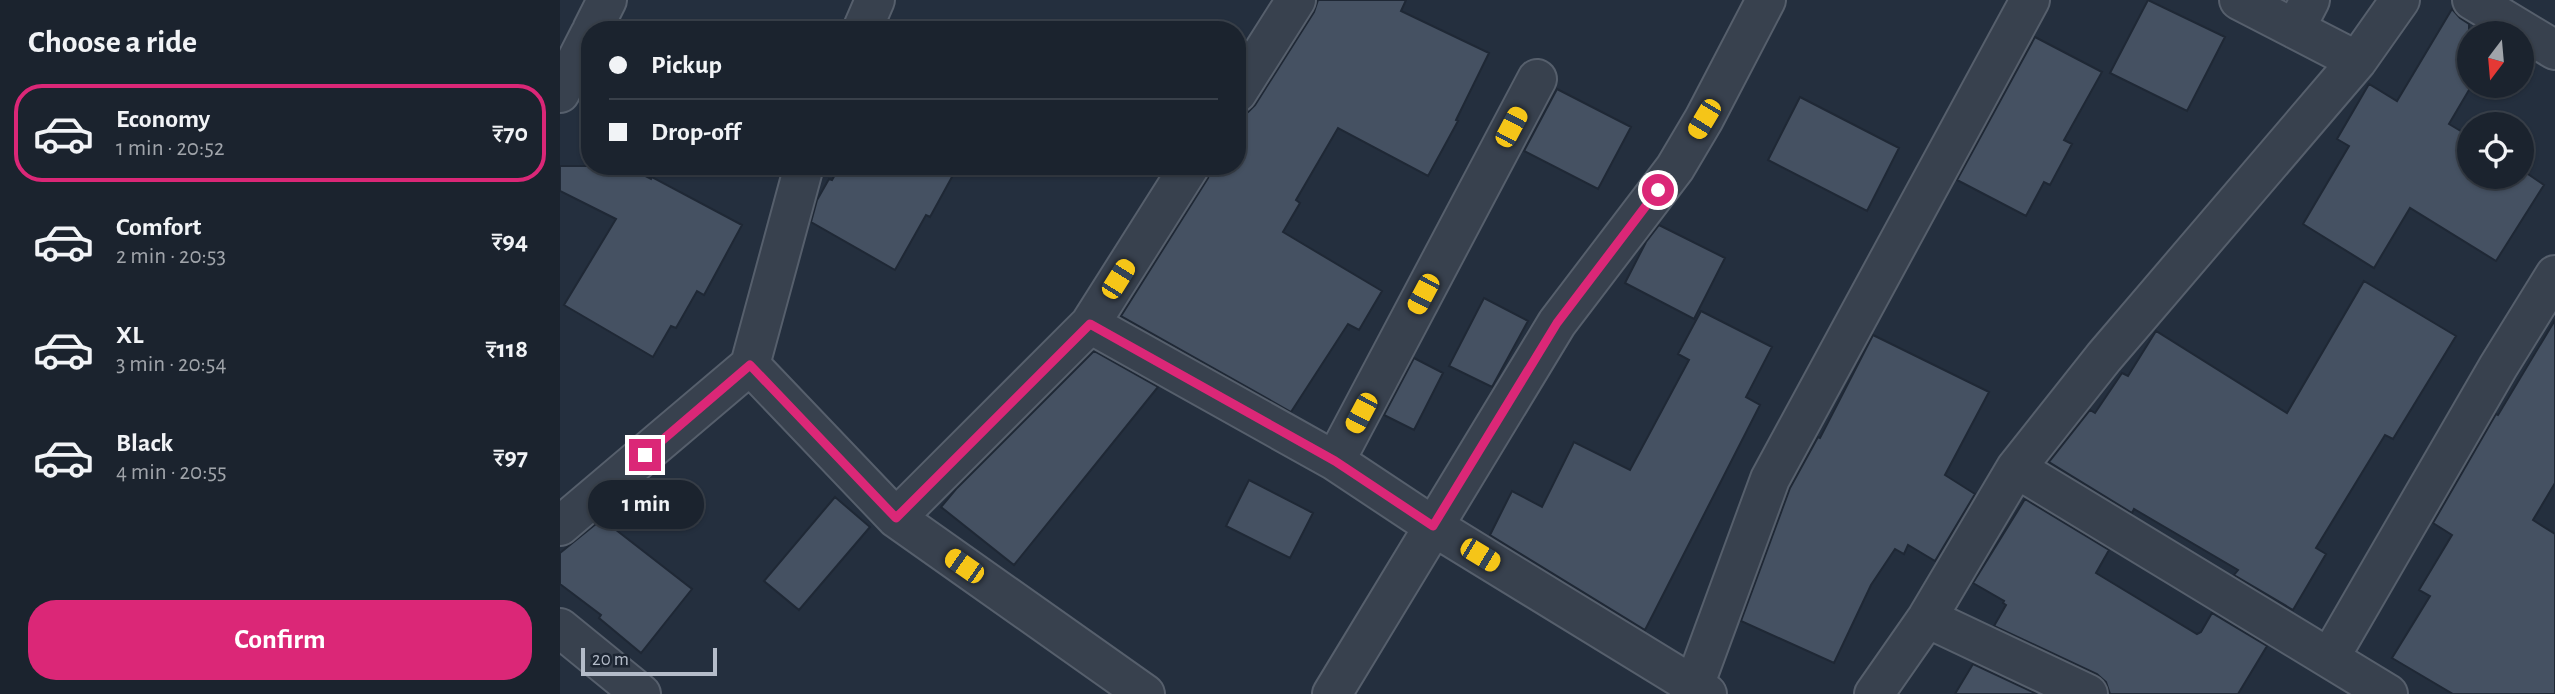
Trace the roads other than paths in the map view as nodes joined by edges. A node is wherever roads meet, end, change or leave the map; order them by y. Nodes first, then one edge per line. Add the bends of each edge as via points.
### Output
1 (607, 0) edge
2 (875, 0) edge
3 (1296, 0) edge
4 (1766, 0) edge
5 (2030, 0) edge
6 (2239, 0) edge
7 (2400, 0) edge
8 (2472, 0) edge
9 (2302, 14) edge
10 (596, 21) edge
11 (866, 21) edge
12 (2555, 50) edge
13 (581, 52) edge
14 (2357, 61) junction
15 (1246, 79) edge
16 (1537, 79) dead end
17 (560, 93) edge
18 (802, 175) edge
19 (1184, 175) edge
20 (2555, 275) edge
21 (1090, 324) junction
22 (750, 365) junction
23 (1335, 461) junction
24 (2016, 468) junction
25 (896, 518) junction
26 (560, 526) edge
27 (1433, 526) junction
28 (1927, 618) junction
29 (560, 628) edge
30 (2330, 657) junction
31 (1697, 691) edge
32 (642, 694) edge
33 (1145, 694) edge
34 (1332, 694) edge
35 (1874, 694) edge
36 (2088, 694) edge
37 (2388, 694) edge

1 - 10 street
2 - 11 street
3 - 15 street
4 - 27 street via 1675,168 1557,323
5 - 31 street via 1770,479
6 - 9 street
7 - 14 street
8 - 12 street
9 - 14 street
13 - 17 street
14 - 24 street via 2104,357
16 - 23 street
18 - 22 street
19 - 21 street
20 - 30 street
21 - 23 street
21 - 25 street
22 - 25 street
22 - 26 street
23 - 27 street
24 - 28 street
24 - 30 street
25 - 33 street
27 - 31 street
27 - 34 street
28 - 35 street
28 - 36 street
29 - 32 street
30 - 37 street

